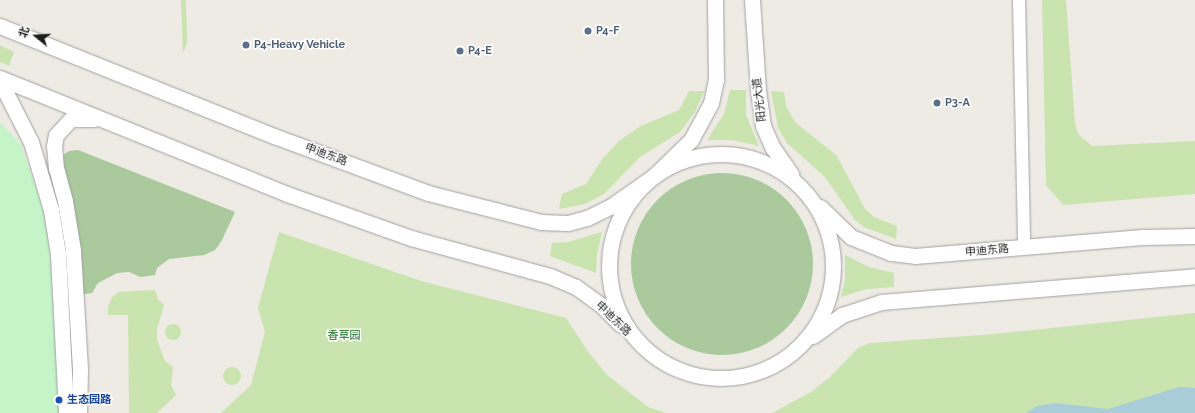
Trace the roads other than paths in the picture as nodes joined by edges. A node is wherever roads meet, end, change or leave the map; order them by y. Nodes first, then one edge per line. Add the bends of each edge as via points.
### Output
1 (715, 0) edge
2 (752, 0) edge
3 (1019, 0) edge
4 (0, 26) edge
5 (0, 78) edge
6 (0, 86) edge
7 (107, 121) junction
8 (654, 176) junction
9 (802, 188) junction
10 (1195, 236) edge
11 (1024, 247) junction
12 (1195, 276) edge
13 (641, 346) junction
14 (801, 346) junction
15 (66, 413) edge
16 (79, 413) edge

1 - 8 street via 717,61 711,103 691,140
2 - 9 street, 阳光大道 via 763,126 777,154
3 - 11 street
4 - 8 street, 申迪东路 via 237,122 428,193 541,222 568,223 588,218 610,207
5 - 7 street, 申迪东路
6 - 15 street via 31,142 51,210 60,277
7 - 13 street, 申迪东路 via 262,185 411,238 550,276 576,286 601,305
7 - 16 street via 71,119 56,135 54,146 73,250 80,369
8 - 9 street via 684,160 718,153 752,158 783,172
8 - 13 street via 630,200 615,228 609,257 610,288 620,317
9 - 11 street, 申迪东路 via 851,237 891,254 942,254
9 - 14 street via 817,207 831,242 832,280 821,317
10 - 11 street, 申迪东路 via 1142,237
12 - 14 street via 881,302 842,315
13 - 14 street via 669,367 703,378 738,378 772,367

